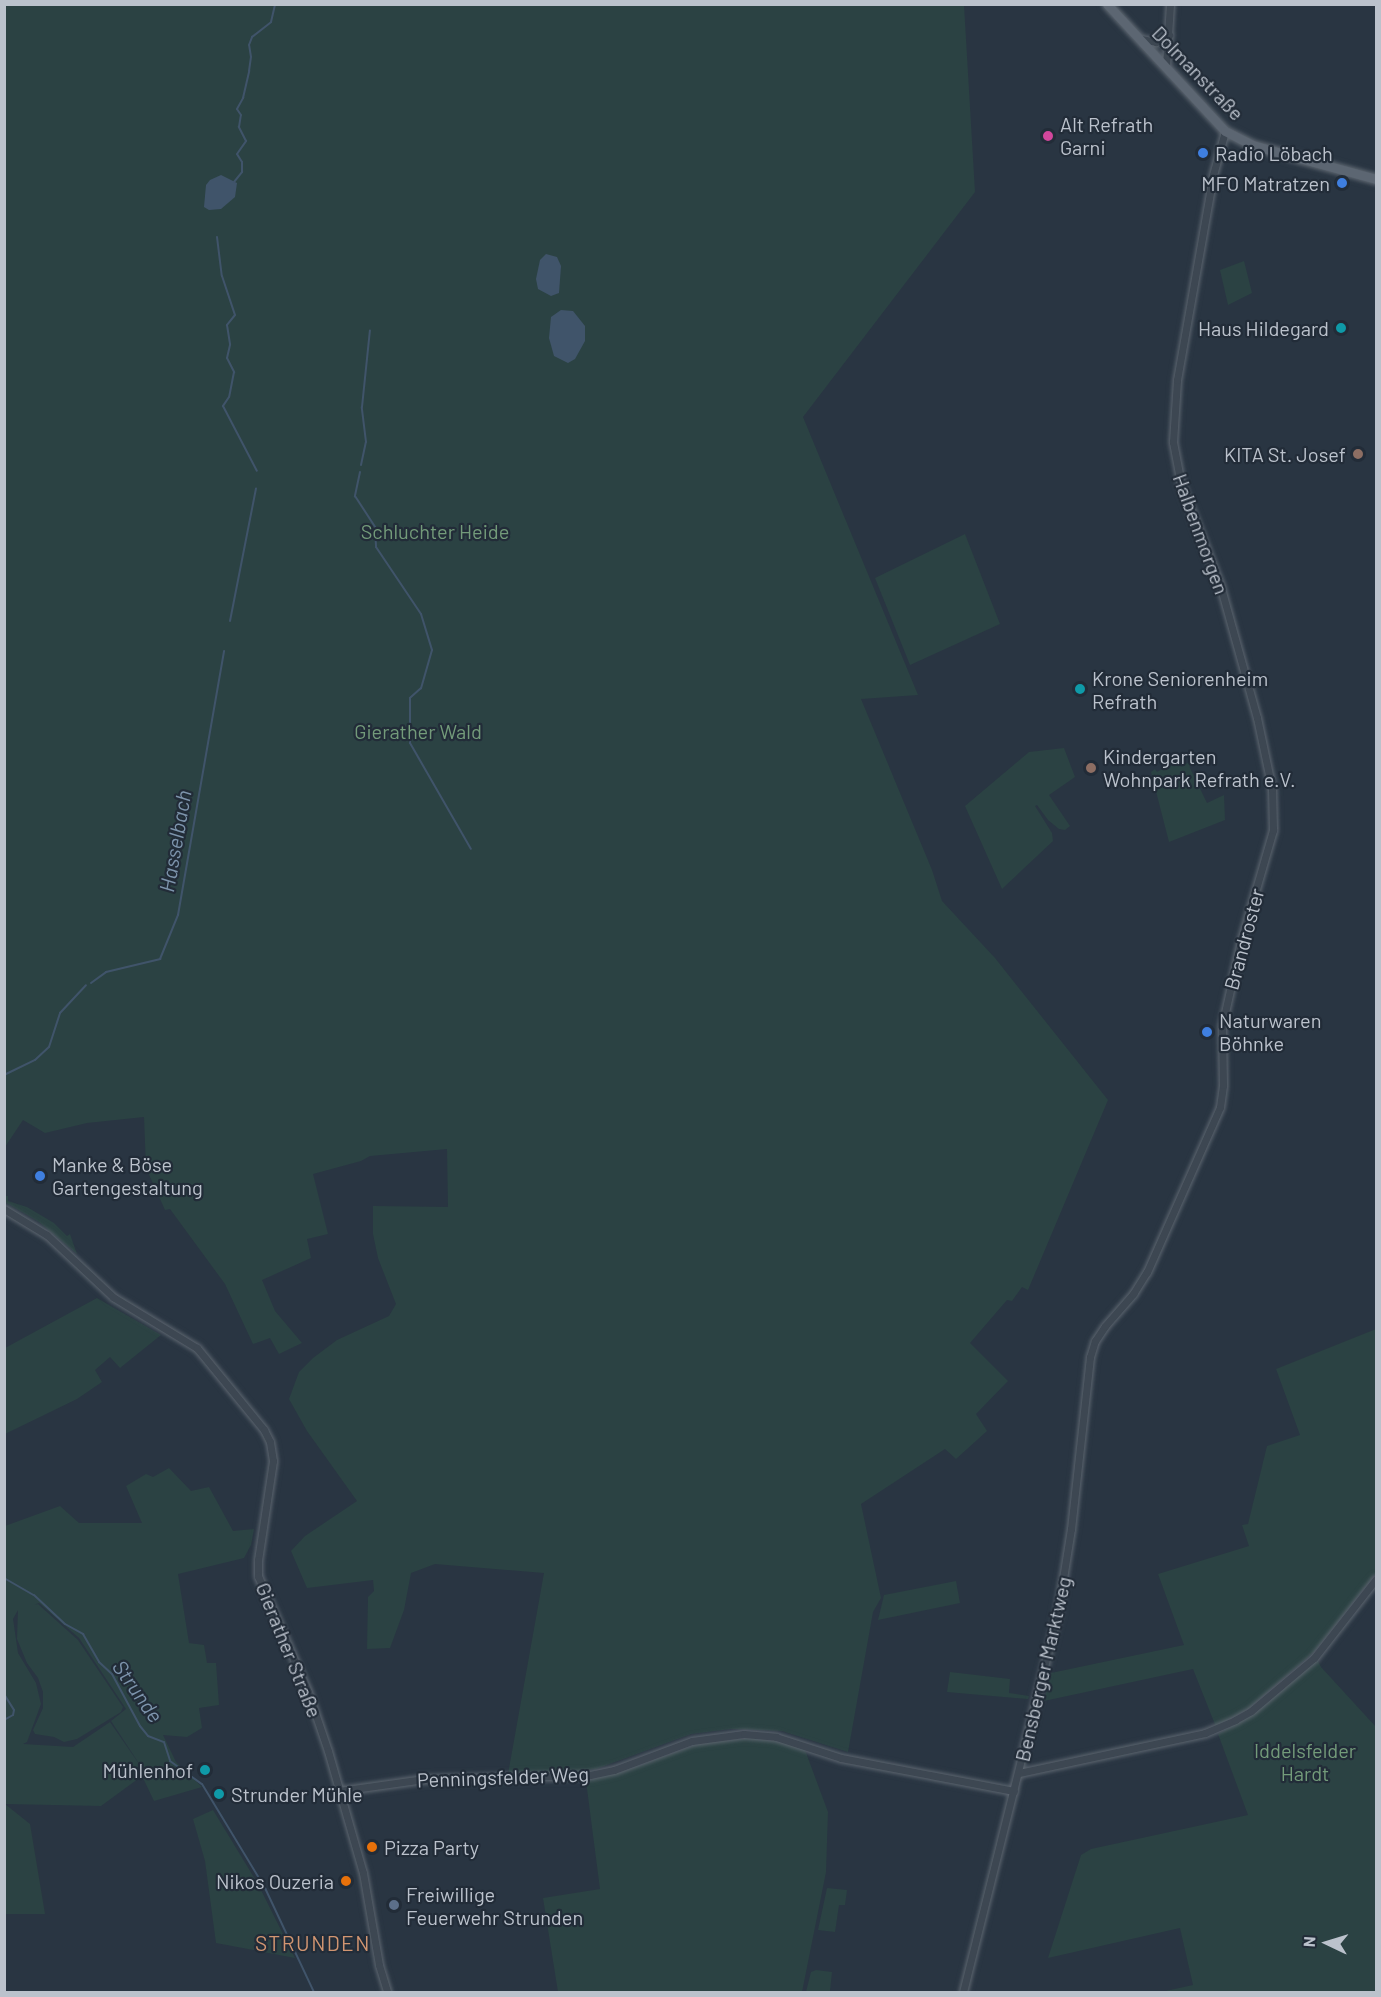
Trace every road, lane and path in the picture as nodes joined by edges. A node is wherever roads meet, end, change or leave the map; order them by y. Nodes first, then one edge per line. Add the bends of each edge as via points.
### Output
1 (1107, 4) edge
2 (1170, 4) edge
3 (1169, 35) junction
4 (1141, 39) junction
5 (1166, 66) junction
6 (1225, 131) junction
7 (1377, 179) edge
8 (1239, 652) joint
9 (4, 1209) edge
10 (1095, 1341) joint
11 (1377, 1579) edge
12 (1019, 1773) junction
13 (339, 1791) junction
14 (1014, 1791) junction
15 (387, 1992) edge
16 (963, 1992) edge

1 - 4 main road, Dolmanstraße
2 - 3 street
3 - 4 street via 1156,42
3 - 5 street
4 - 5 main road, Dolmanstraße
5 - 6 main road, Dolmanstraße
6 - 7 main road, Dolmanstraße via 1252,144
6 - 8 street, Halbenmorgen via 1213,175 1177,380 1173,442 1181,484 1220,585
8 - 10 street, Brandroster via 1268,766 1274,811 1269,851 1241,941 1222,1026 1220,1107 1147,1272
9 - 13 street, Gierather Straße via 47,1235 113,1297 197,1348 264,1430 273,1461 258,1576 308,1692
10 - 12 street, Bensberger Marktweg via 1065,1576
11 - 12 street via 1314,1658 1235,1720 1205,1734
12 - 14 street, Bensberger Marktweg
13 - 14 street, Penningsfelder Weg via 424,1779 590,1775 692,1741 744,1734 776,1737 841,1758
13 - 15 street, Gierather Straße via 363,1873 378,1965
14 - 16 street, Bensberger Marktweg

